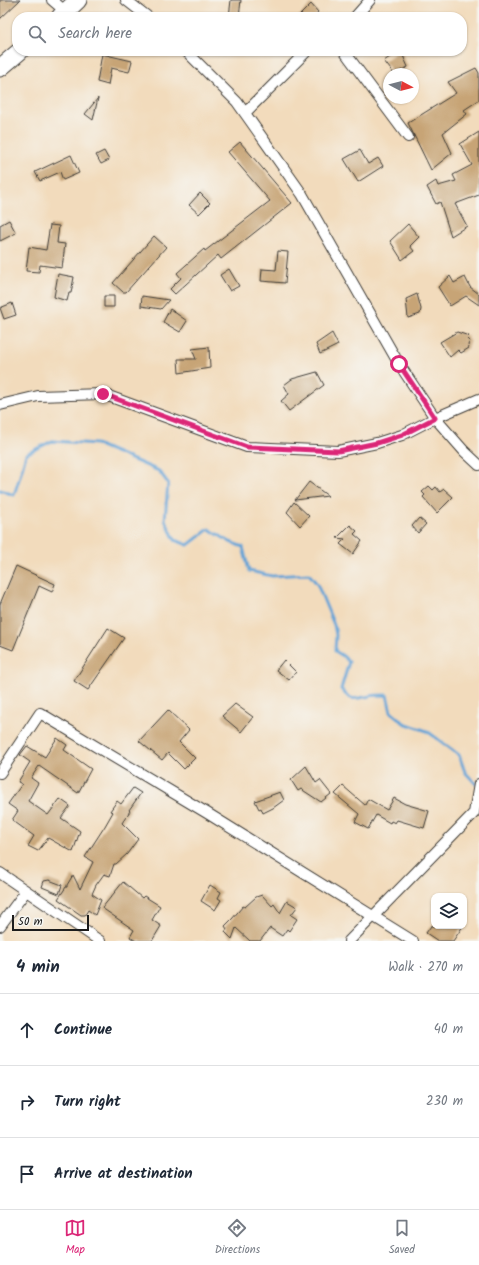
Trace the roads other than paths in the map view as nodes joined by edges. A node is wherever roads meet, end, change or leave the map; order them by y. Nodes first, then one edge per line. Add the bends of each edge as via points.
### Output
1 (52, 0) edge
2 (78, 0) edge
3 (126, 0) edge
4 (370, 0) edge
5 (61, 12) edge
6 (66, 12) edge
7 (142, 12) edge
8 (359, 12) edge
9 (14, 56) edge
10 (191, 56) edge
11 (302, 56) edge
12 (348, 56) edge
13 (0, 68) edge
14 (245, 113) junction
15 (408, 137) dead end
16 (479, 400) edge
17 (0, 404) edge
18 (435, 418) junction
19 (479, 465) edge
20 (0, 773) edge
21 (479, 784) edge
22 (0, 873) edge
23 (26, 891) junction
24 (373, 916) junction
25 (0, 926) edge
26 (100, 941) edge
27 (349, 941) edge
28 (413, 941) edge

1 - 5 street
2 - 6 highway
3 - 7 street
4 - 8 street
9 - 13 highway
10 - 14 street
11 - 14 street
12 - 15 street
14 - 18 street via 302,194 399,364
16 - 18 street
17 - 18 street via 38,396 103,394 247,447 338,451 402,435
18 - 19 street
20 - 24 street via 40,713
21 - 24 street via 474,813
22 - 23 street
23 - 25 street
23 - 26 street
24 - 27 street
24 - 28 street

